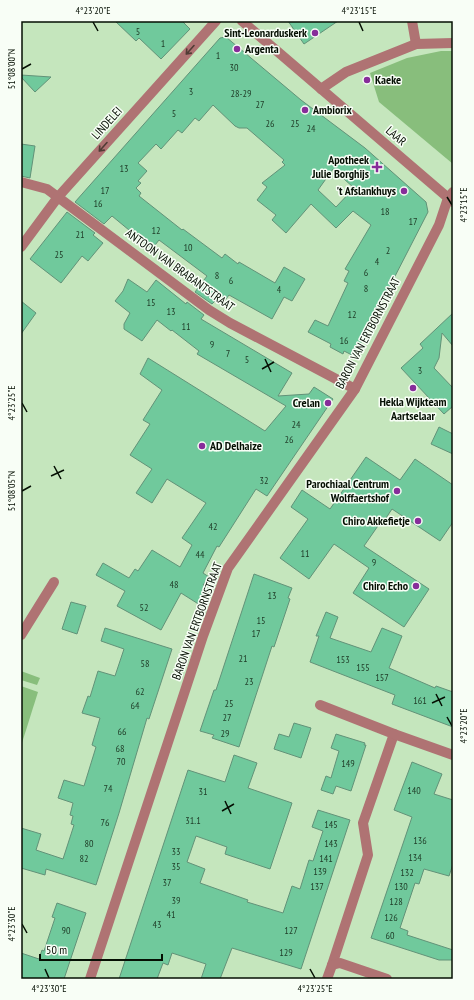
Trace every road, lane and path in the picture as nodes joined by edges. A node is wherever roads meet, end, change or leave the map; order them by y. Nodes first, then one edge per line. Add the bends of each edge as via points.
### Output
1 (216, 21) edge
2 (242, 21) edge
3 (412, 21) edge
4 (453, 43) edge
5 (416, 44) junction
6 (321, 89) junction
7 (21, 182) edge
8 (58, 197) junction
9 (451, 198) edge
10 (21, 247) edge
11 (355, 389) junction
12 (54, 582) dead end
13 (21, 635) edge
14 (320, 705) dead end
15 (394, 734) junction
16 (453, 756) edge
17 (332, 965) junction
18 (90, 979) edge
19 (327, 979) edge
20 (387, 979) edge

1 -> 8 street, LINDELEI
2 - 6 street, LAAR
3 - 5 street
4 - 5 street
5 - 6 street via 346,72
6 - 9 street, LAAR
7 - 8 street, ANTOON VAN BRABANTSTRAAT via 47,189
8 - 10 street, LINDELEI
8 - 11 street, ANTOON VAN BRABANTSTRAAT via 209,310
9 - 11 street, BARON VAN ERTBORNSTRAAT
11 - 18 street, BARON VAN ERTBORNSTRAAT via 228,568 203,636
12 - 13 street
14 - 15 street
15 - 16 street
15 - 17 street via 364,817 368,855
17 - 19 street
17 - 20 street via 340,963

